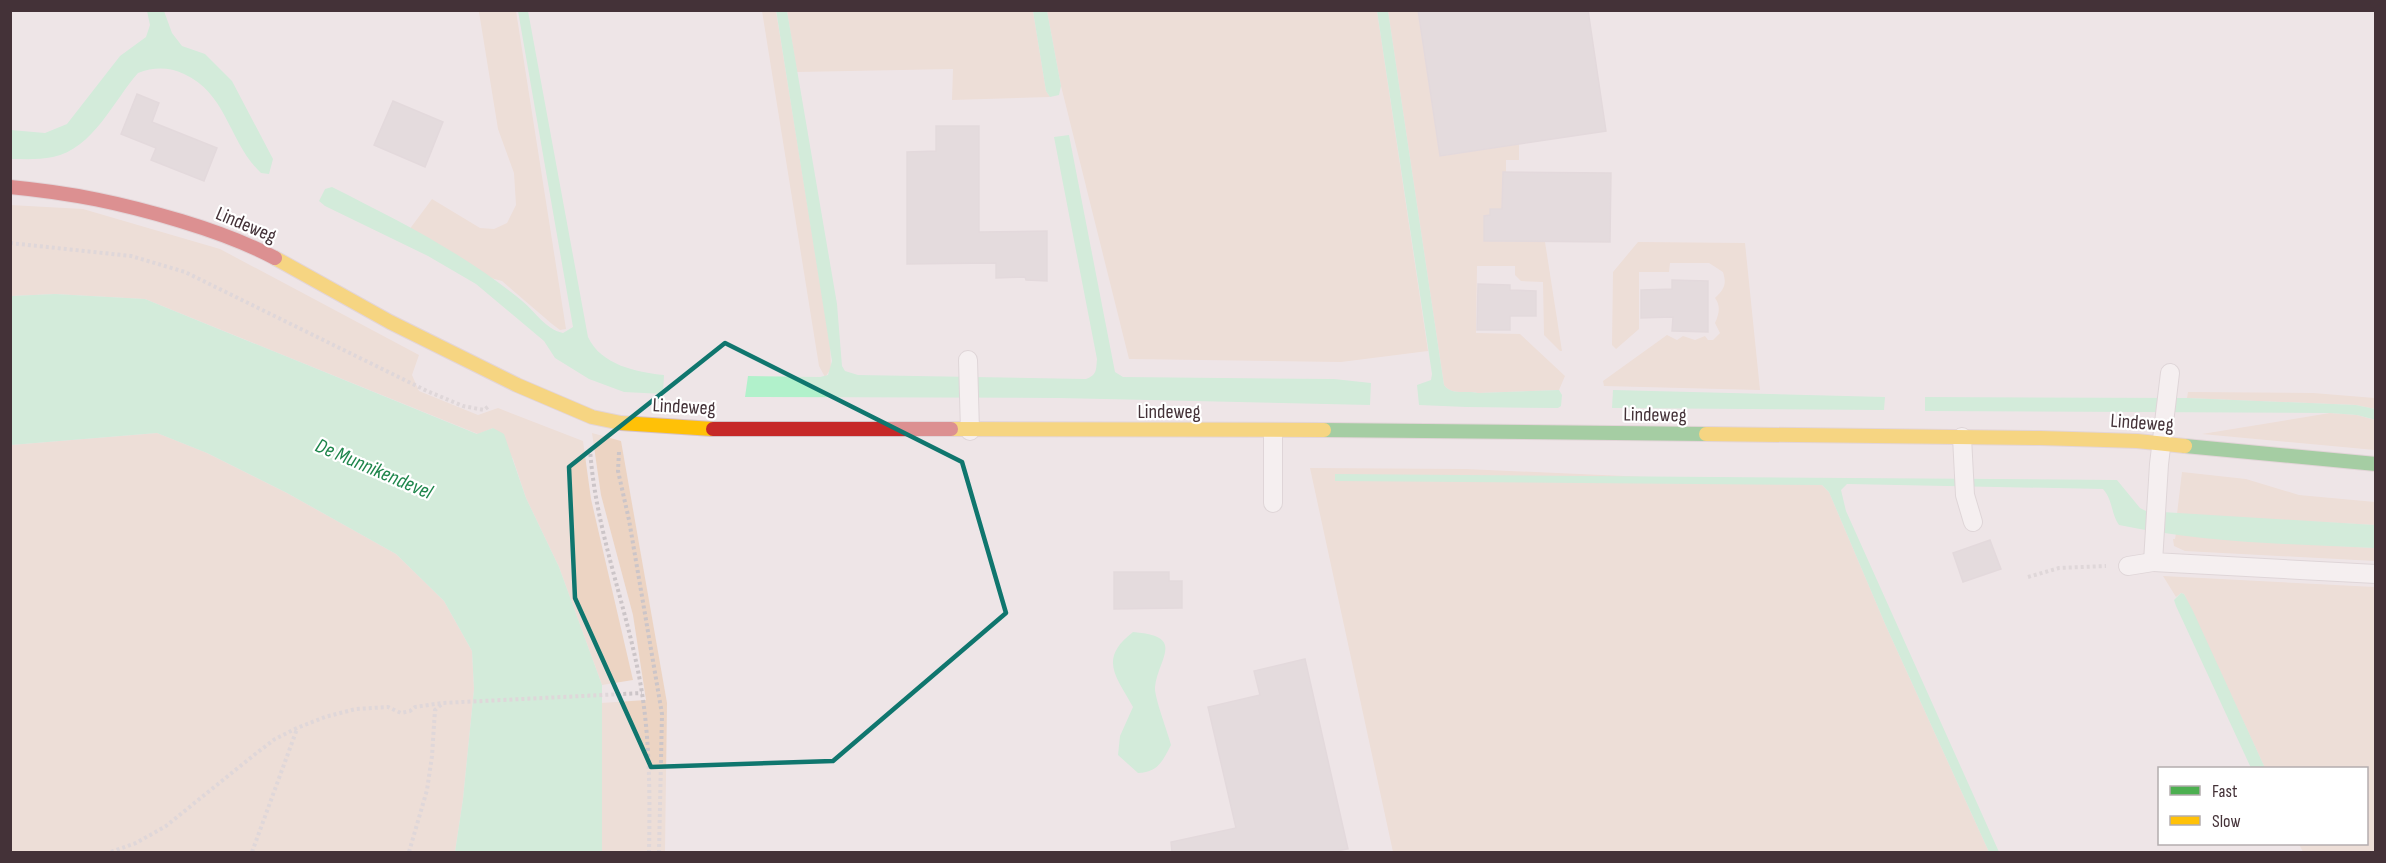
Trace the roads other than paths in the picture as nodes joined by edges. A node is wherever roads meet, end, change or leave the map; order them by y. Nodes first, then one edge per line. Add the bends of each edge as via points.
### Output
1 (10, 187) edge
2 (968, 366) dead end
3 (2169, 380) dead end
4 (969, 431) junction
5 (1273, 432) junction
6 (1962, 437) junction
7 (2161, 443) junction
8 (2376, 464) edge
9 (1273, 502) dead end
10 (1973, 522) dead end
11 (2153, 562) junction
12 (2128, 567) road end
13 (2376, 574) edge

1 - 4 main road, Lindeweg via 64,192 124,204 229,237 517,385 592,417 695,429
2 - 4 lane
3 - 7 lane
4 - 5 main road, Lindeweg
5 - 6 main road, Lindeweg
5 - 9 lane
6 - 7 main road, Lindeweg
6 - 10 lane via 1965,495
7 - 8 main road, Lindeweg
7 - 11 lane
11 - 12 lane
11 - 13 lane

